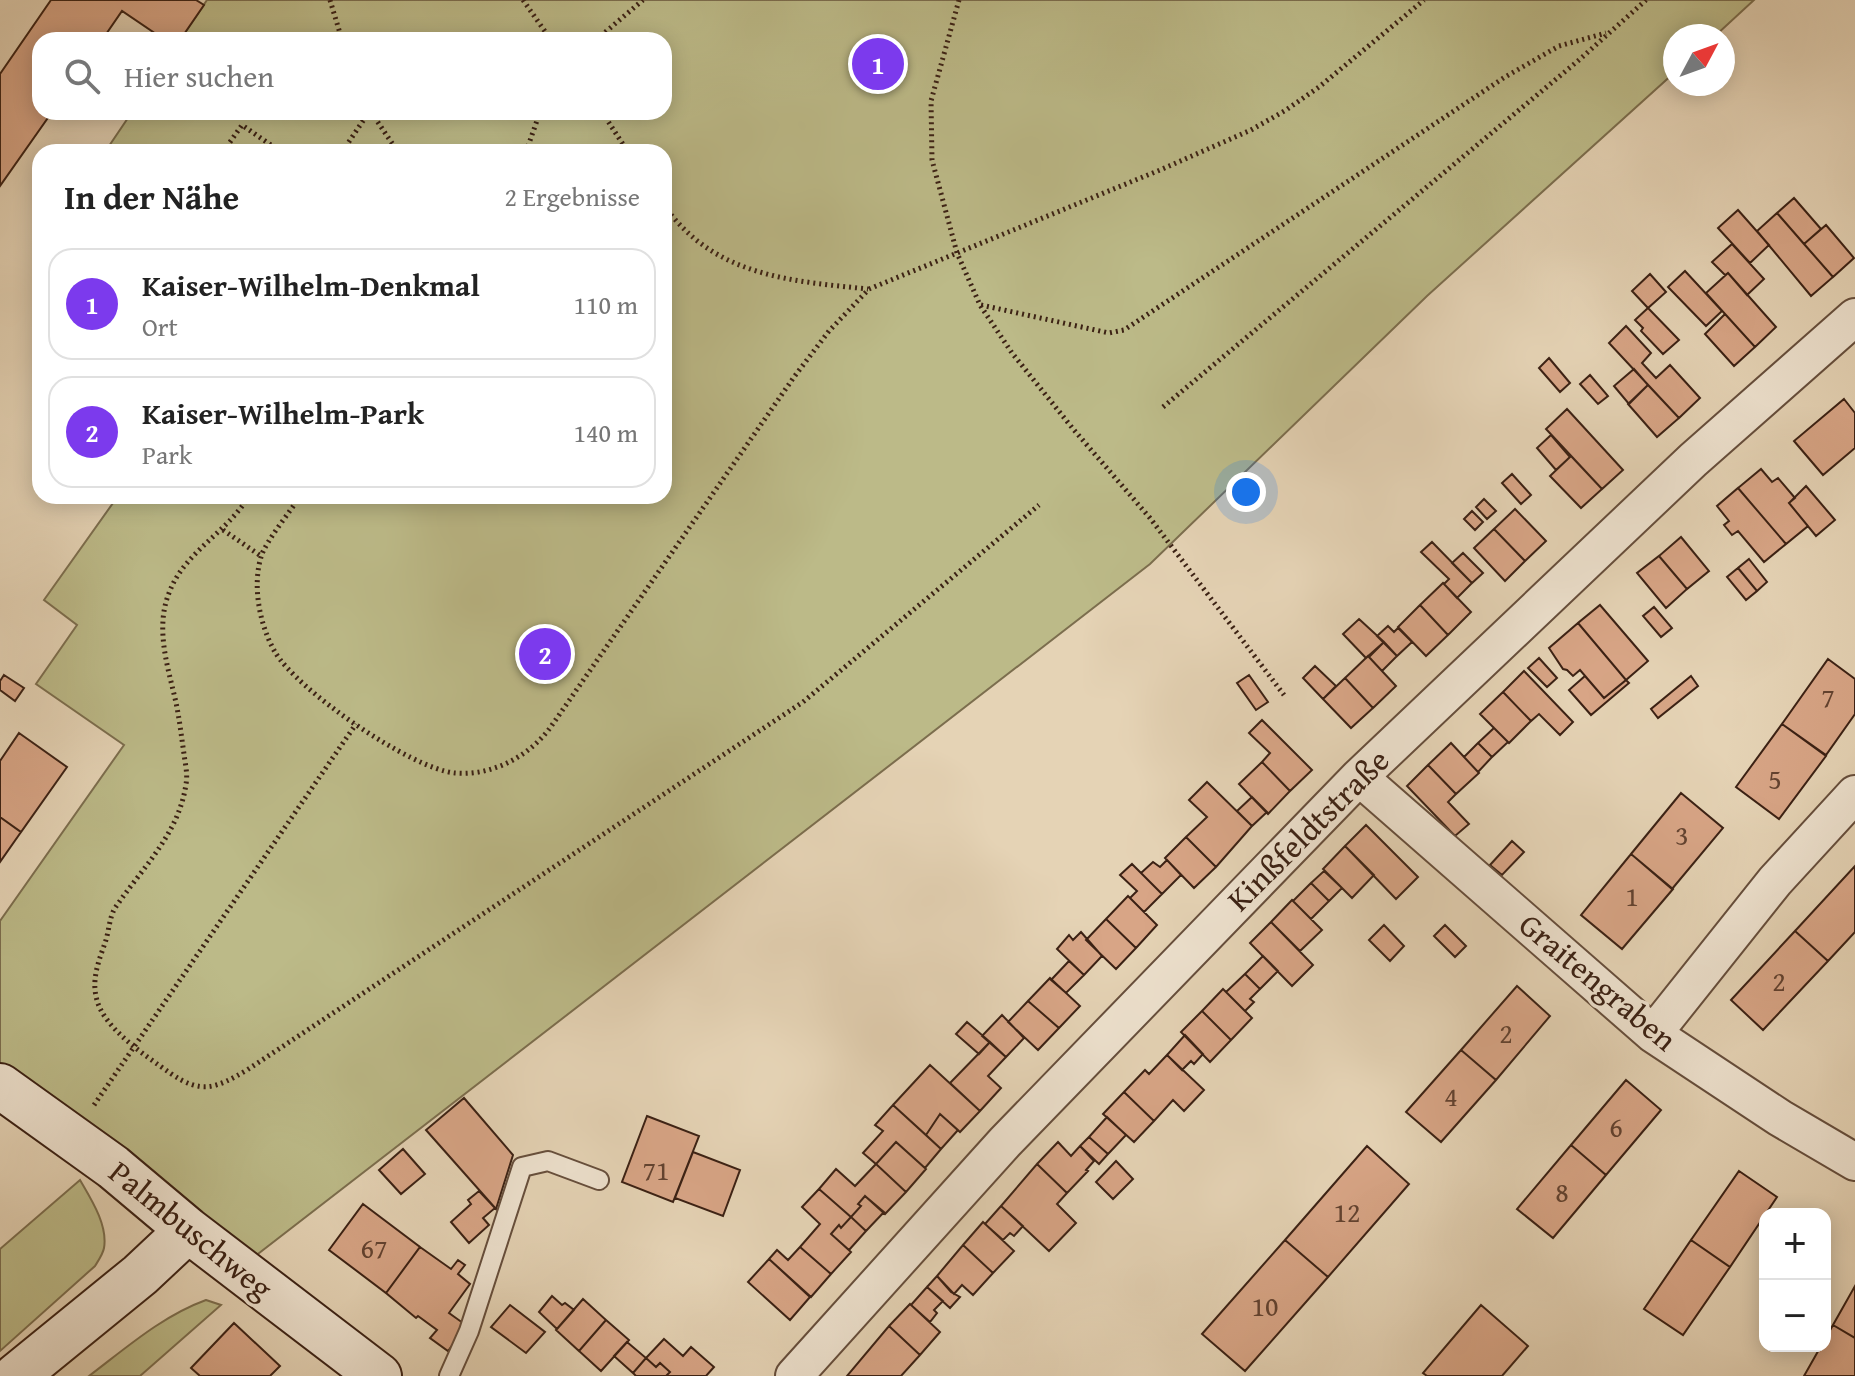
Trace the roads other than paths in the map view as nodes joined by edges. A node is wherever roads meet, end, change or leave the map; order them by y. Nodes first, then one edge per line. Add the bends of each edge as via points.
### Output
1 (1855, 317) edge
2 (1359, 777) junction
3 (1855, 794) edge
4 (1653, 1034) junction
5 (0, 1086) edge
6 (1855, 1162) edge
7 (599, 1180) dead end
8 (188, 1230) junction
9 (16, 1376) edge
10 (379, 1376) edge
11 (449, 1376) edge
12 (794, 1376) edge

1 - 2 street, Kinßfeldtstraße via 1693,460
2 - 4 street, Graitengraben
2 - 12 street, Kinßfeldtstraße via 1005,1142
3 - 4 street via 1775,881
4 - 6 street, Graitengraben
5 - 8 street, Palmbuschweg
7 - 11 lane via 548,1161 522,1167 469,1331
8 - 9 street
8 - 10 street, Palmbuschweg

